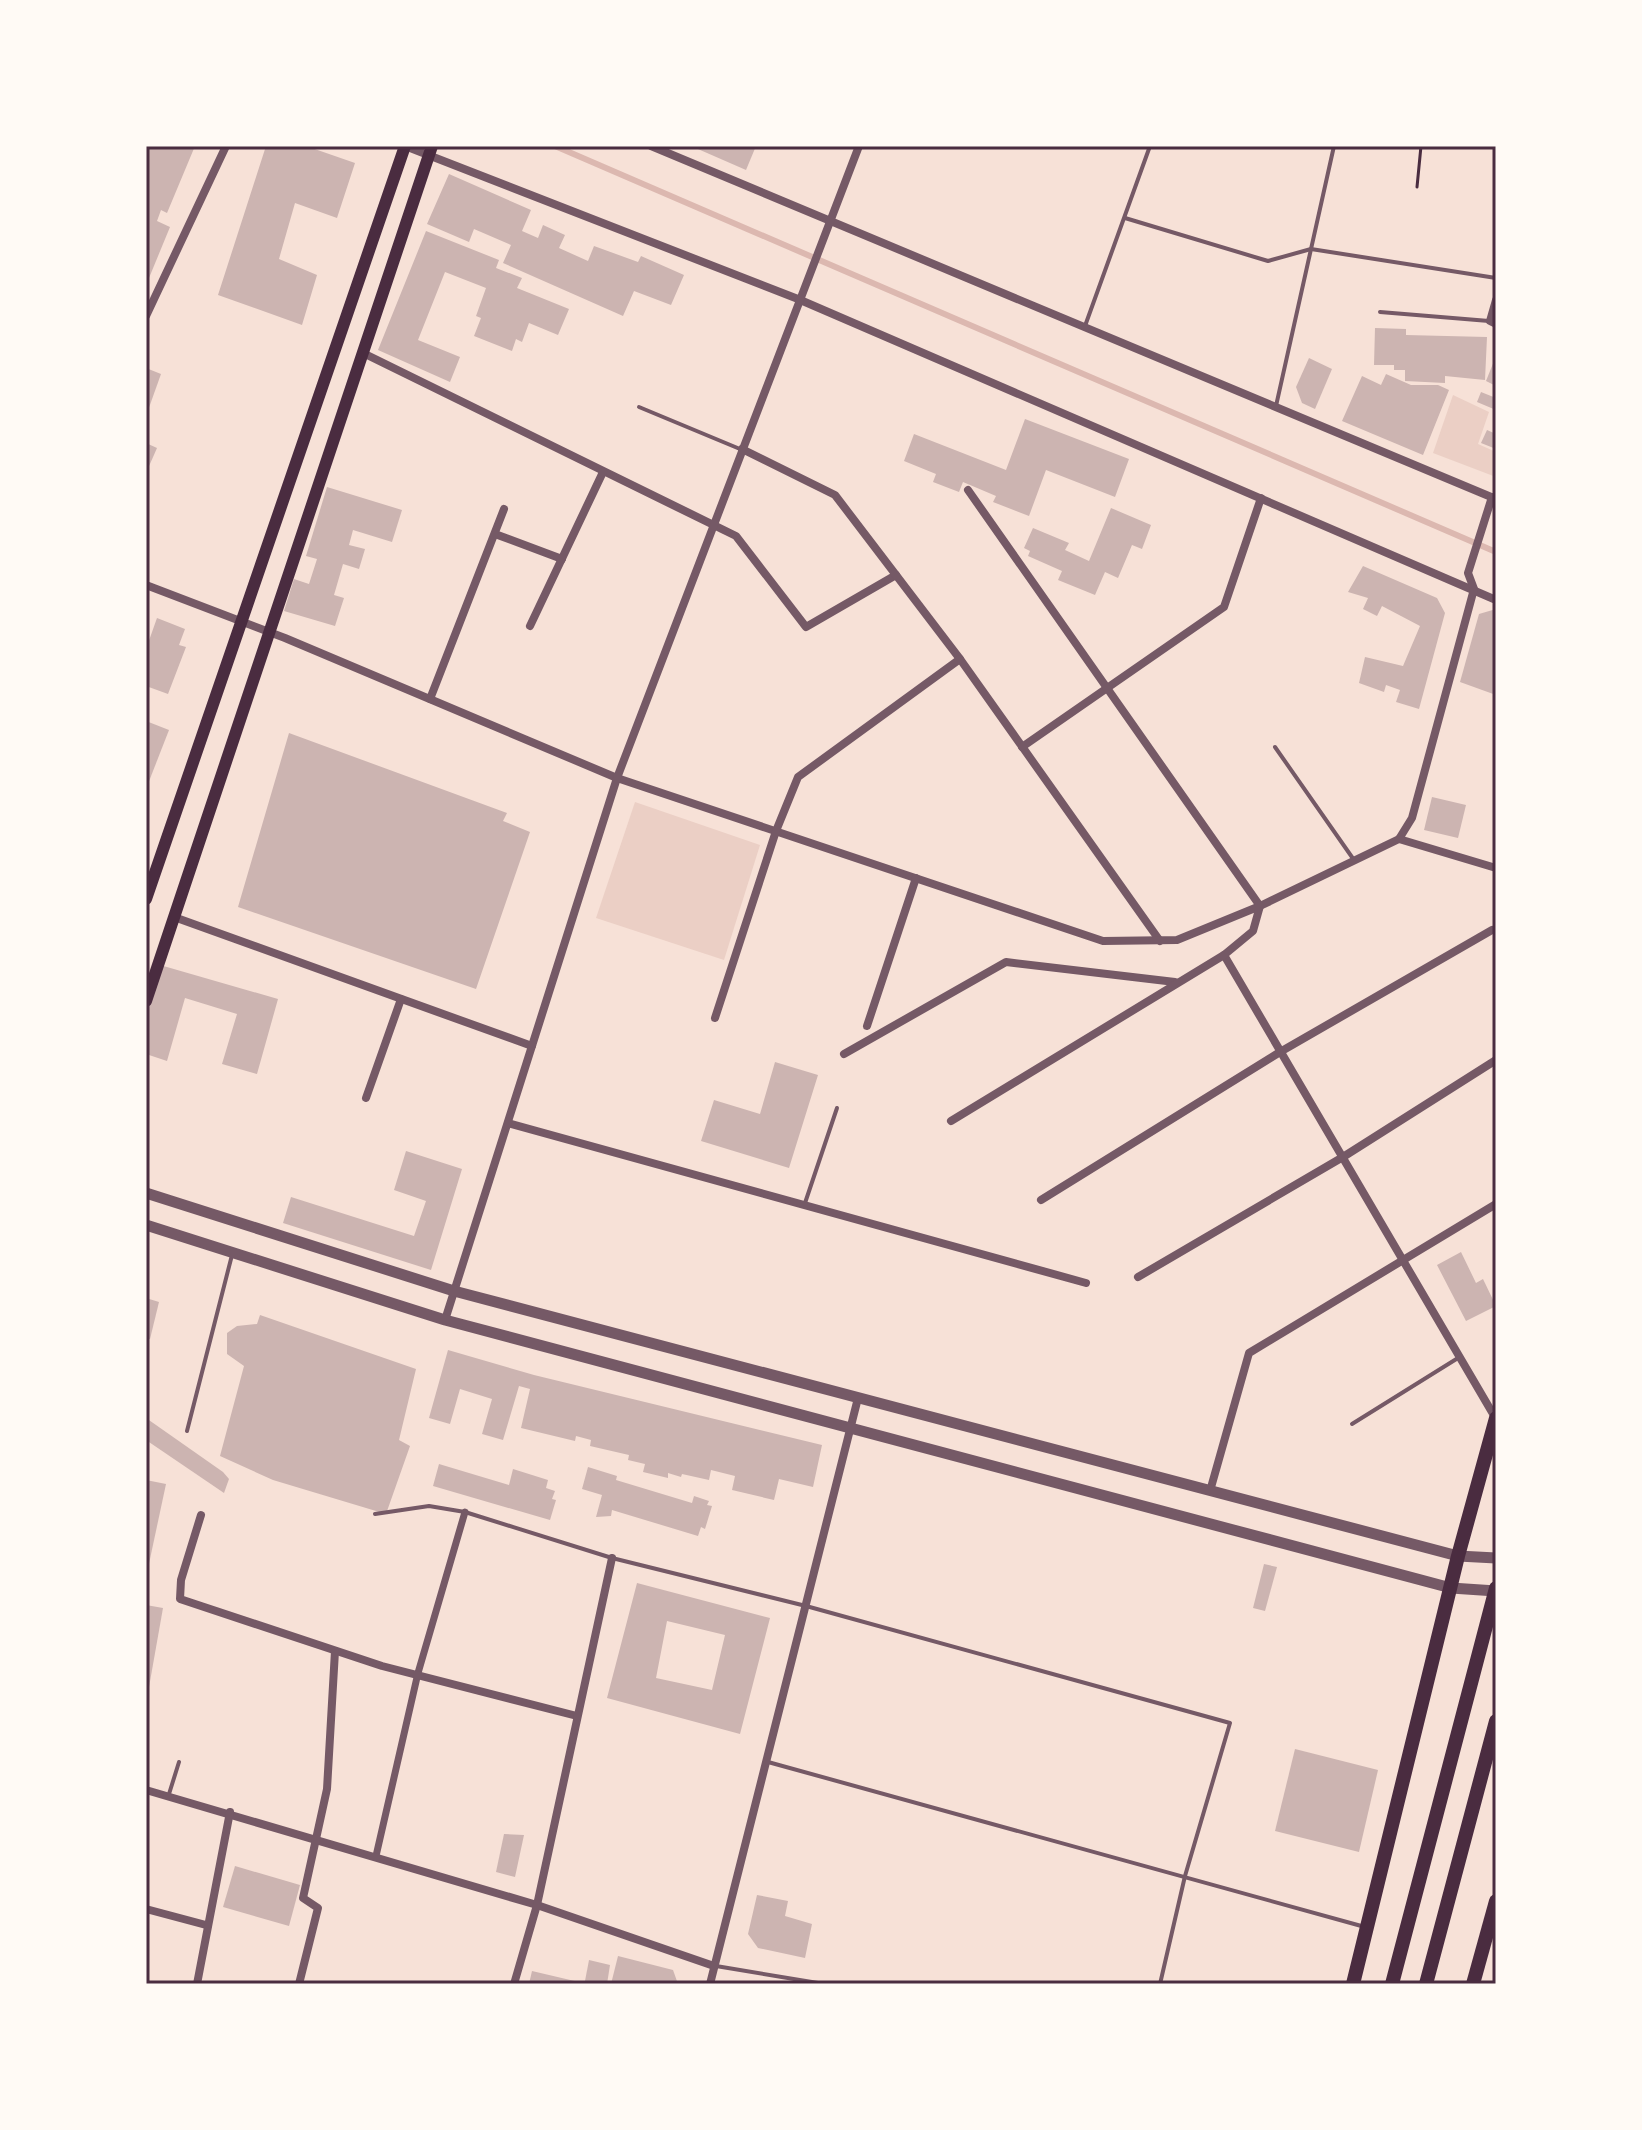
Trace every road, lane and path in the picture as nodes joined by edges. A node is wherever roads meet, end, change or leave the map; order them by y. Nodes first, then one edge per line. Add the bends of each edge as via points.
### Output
1 (226, 146) edge
2 (405, 146) edge
3 (651, 146) edge
4 (859, 146) edge
5 (1150, 146) edge
6 (1334, 146) edge
7 (1421, 146) edge
8 (430, 150) edge
9 (1417, 187) dead end
10 (1125, 218) junction
11 (831, 219) junction
12 (1311, 249) junction
13 (1496, 278) edge
14 (798, 299) junction
15 (1496, 300) edge
16 (1380, 312) dead end
17 (146, 316) edge
18 (1493, 322) edge
19 (1085, 326) junction
20 (363, 353) junction
21 (1276, 406) junction
22 (639, 407) dead end
23 (742, 449) junction
24 (603, 472) junction
25 (968, 490) dead end
26 (1261, 498) junction
27 (1494, 498) edge
28 (504, 509) dead end
29 (713, 526) junction
30 (495, 534) junction
31 (562, 559) junction
32 (896, 575) junction
33 (146, 585) edge
34 (1474, 589) junction
35 (1496, 600) edge
36 (242, 622) junction
37 (530, 626) dead end
38 (269, 632) junction
39 (960, 659) junction
40 (1109, 687) junction
41 (430, 699) junction
42 (1022, 747) junction
43 (1275, 747) dead end
44 (617, 778) junction
45 (776, 831) junction
46 (1399, 839) junction
47 (1355, 861) junction
48 (1496, 868) edge
49 (916, 878) junction
50 (146, 899) edge
51 (1260, 906) junction
52 (174, 917) junction
53 (1492, 930) dead end
54 (1160, 941) junction
55 (1224, 955) junction
56 (1175, 982) junction
57 (401, 999) junction
58 (146, 1001) edge
59 (715, 1018) dead end
60 (867, 1026) dead end
61 (532, 1046) junction
62 (1280, 1052) junction
63 (844, 1054) dead end
64 (1496, 1060) edge
65 (366, 1098) dead end
66 (837, 1108) dead end
67 (951, 1121) dead end
68 (508, 1123) junction
69 (1343, 1157) junction
70 (146, 1193) edge
71 (1041, 1200) dead end
72 (1496, 1204) edge
73 (804, 1205) junction
74 (147, 1230) edge
75 (232, 1253) junction
76 (1404, 1262) junction
77 (1138, 1277) dead end
78 (1086, 1283) dead end
79 (454, 1291) junction
80 (445, 1320) junction
81 (1460, 1357) junction
82 (858, 1398) junction
83 (1496, 1418) edge
84 (1352, 1424) dead end
85 (851, 1428) junction
86 (187, 1431) dead end
87 (1210, 1491) junction
88 (465, 1512) junction
89 (375, 1514) dead end
90 (201, 1515) dead end
91 (1458, 1556) junction
92 (612, 1558) junction
93 (1496, 1558) edge
94 (1451, 1588) junction
95 (1496, 1590) edge
96 (806, 1606) junction
97 (335, 1651) junction
98 (418, 1673) junction
99 (577, 1716) junction
100 (1496, 1721) edge
101 (179, 1762) dead end
102 (766, 1762) junction
103 (146, 1790) edge
104 (168, 1797) junction
105 (230, 1812) junction
106 (317, 1838) junction
107 (376, 1856) junction
108 (1185, 1876) junction
109 (1496, 1901) edge
110 (537, 1905) junction
111 (146, 1909) edge
112 (206, 1925) junction
113 (1367, 1928) junction
114 (714, 1966) junction
115 (197, 1984) edge
116 (299, 1984) edge
117 (514, 1984) edge
118 (710, 1984) edge
119 (824, 1984) edge
120 (1160, 1984) edge
121 (1353, 1984) edge
122 (1392, 1984) edge
123 (1426, 1984) edge
124 (1473, 1984) edge

1 - 17 street
2 - 8 street
2 - 36 main road
3 - 11 street
4 - 11 street
5 - 10 lane
6 - 12 lane
7 - 9 path
8 - 14 street
8 - 20 main road
10 - 12 lane via 1268,261
10 - 19 lane
11 - 14 street
11 - 19 street
12 - 13 lane
12 - 21 lane
14 - 23 street
14 - 26 street
15 - 18 street
16 - 18 lane
19 - 21 street
20 - 24 street
20 - 38 main road
21 - 27 street
22 - 23 lane
23 - 29 street
23 - 32 street via 835,495
24 - 29 street
24 - 31 street
25 - 40 street
26 - 34 street
26 - 40 street via 1224,607
27 - 34 street via 1468,573
28 - 30 street
29 - 32 street via 736,536 806,627
29 - 44 street
30 - 31 street
30 - 41 street
31 - 37 street
32 - 39 street
33 - 36 street
34 - 35 street
34 - 46 street via 1412,818
36 - 38 street
36 - 50 main road
38 - 41 street
38 - 52 main road
39 - 42 street
39 - 45 street via 798,777
40 - 42 street
40 - 51 street
41 - 44 street
42 - 54 street
43 - 47 lane
44 - 45 street
44 - 61 street
45 - 49 street
45 - 59 street
46 - 47 street
46 - 48 street
47 - 51 street
49 - 54 street via 1103,941
49 - 60 street
51 - 54 street via 1177,940
51 - 55 street via 1253,931
52 - 57 street
52 - 58 main road
53 - 62 street
55 - 56 street
55 - 62 street
56 - 63 street via 1006,962
56 - 67 street
57 - 61 street
57 - 65 street
61 - 68 street
62 - 69 street
62 - 71 street
64 - 69 street
66 - 73 lane
68 - 73 street
68 - 79 street
69 - 76 street
69 - 77 street
70 - 79 street
72 - 76 street
73 - 78 street
74 - 75 street
75 - 80 street
75 - 86 lane
76 - 81 street
76 - 87 street via 1249,1353
79 - 80 street
79 - 82 street
80 - 85 street
81 - 83 street
81 - 84 lane
82 - 85 street
82 - 87 street
83 - 91 main road
85 - 94 street
85 - 96 street
87 - 91 street
88 - 89 lane via 429,1506
88 - 92 lane
88 - 98 street
90 - 97 street via 180,1599
91 - 93 street
91 - 94 main road
92 - 96 lane
92 - 99 street
94 - 95 street
94 - 113 main road
95 - 122 main road
96 - 102 street
96 - 108 lane via 1230,1723
97 - 98 street
97 - 106 street via 331,1751
98 - 99 street
98 - 107 street
99 - 110 street
100 - 123 main road
101 - 104 lane
102 - 108 lane
102 - 114 street
103 - 104 street
104 - 105 street
105 - 106 street
105 - 112 street
106 - 107 street
106 - 116 street via 303,1898 318,1908
107 - 110 street
108 - 113 lane
108 - 120 lane
109 - 124 main road
110 - 114 street
110 - 117 street
111 - 112 street
112 - 115 street
113 - 121 main road
114 - 118 street
114 - 119 lane

